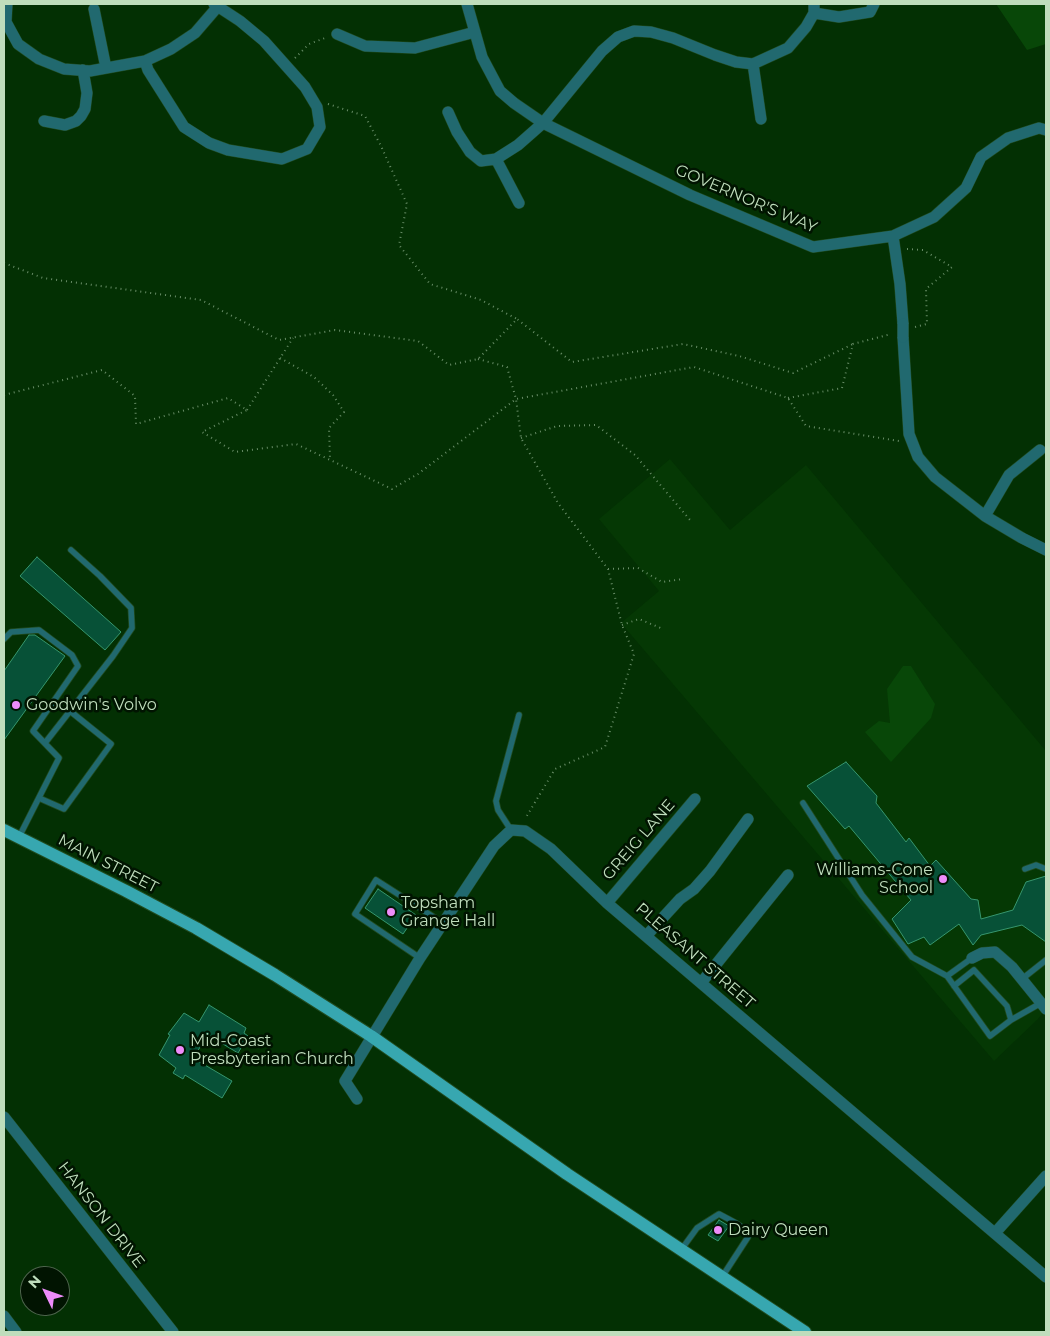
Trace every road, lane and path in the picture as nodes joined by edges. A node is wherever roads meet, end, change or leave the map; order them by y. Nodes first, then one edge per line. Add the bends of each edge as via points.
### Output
1 (7, 4) edge
2 (467, 4) edge
3 (874, 4) edge
4 (217, 5) edge
5 (814, 8) edge
6 (94, 9) dead end
7 (475, 32) junction
8 (337, 34) joint
9 (145, 60) junction
10 (753, 64) junction
11 (288, 65) junction
12 (106, 68) junction
13 (83, 70) junction
14 (313, 99) junction
15 (448, 112) dead end
16 (761, 119) dead end
17 (44, 121) dead end
18 (543, 123) junction
19 (1046, 130) edge
20 (496, 159) junction
21 (519, 203) dead end
22 (893, 236) junction
23 (905, 249) dead end
24 (4, 263) edge
25 (517, 319) junction
26 (916, 327) dead end
27 (900, 331) junction
28 (293, 338) junction
29 (853, 344) junction
30 (280, 358) junction
31 (478, 360) junction
32 (4, 395) edge
33 (788, 398) junction
34 (516, 399) junction
35 (247, 410) junction
36 (520, 438) junction
37 (912, 444) junction
38 (1040, 450) dead end
39 (330, 460) junction
40 (985, 516) junction
41 (690, 520) dead end
42 (71, 550) dead end
43 (1046, 550) edge
44 (608, 569) junction
45 (683, 580) dead end
46 (622, 625) junction
47 (663, 629) dead end
48 (4, 639) edge
49 (70, 711) junction
50 (519, 715) dead end
51 (45, 743) junction
52 (39, 798) junction
53 (695, 799) dead end
54 (803, 803) dead end
55 (748, 819) dead end
56 (523, 823) dead end
57 (4, 830) edge
58 (511, 830) junction
59 (19, 837) junction
60 (1025, 869) dead end
61 (1046, 869) edge
62 (788, 875) dead end
63 (607, 902) junction
64 (443, 923) junction
65 (647, 935) junction
66 (420, 958) junction
67 (972, 958) joint
68 (1046, 960) edge
69 (947, 976) junction
70 (1022, 979) junction
71 (701, 983) junction
72 (954, 986) junction
73 (1044, 1006) edge
74 (1012, 1020) junction
75 (371, 1036) junction
76 (357, 1099) dead end
77 (4, 1117) edge
78 (1046, 1176) edge
79 (995, 1233) junction
80 (680, 1250) junction
81 (722, 1277) junction
82 (1046, 1277) edge
83 (4, 1316) edge
84 (16, 1332) edge
85 (173, 1332) edge
86 (805, 1332) edge

1 - 13 street via 6,22 18,44 39,59 64,69
2 - 7 street, GOVERNOR'S WAY
3 - 5 street via 870,12 839,16
4 - 9 street via 194,33 171,49
4 - 11 street via 264,41
5 - 10 street via 806,27 788,48
6 - 12 street
7 - 8 street via 416,48 365,46
7 - 18 street, GOVERNOR'S WAY via 482,57 500,91
8 - 11 path via 310,44
9 - 12 street
9 - 14 street via 184,127 209,143 228,150 282,159 307,149 320,127
10 - 16 street
10 - 18 street via 722,58 673,38 634,32 618,37 602,51
11 - 14 street
12 - 13 street
13 - 17 street via 87,93 82,116 65,125
14 - 25 path via 365,116 407,204 399,245 430,284 481,300
15 - 20 street via 470,152 481,160
18 - 20 street
18 - 22 street, GOVERNOR'S WAY via 690,195 813,247
19 - 22 street, GOVERNOR'S WAY via 1039,128 1008,138 981,157 966,188 934,217
20 - 21 street
22 - 27 street via 900,284
23 - 26 path via 924,250 952,267 926,289 927,324
24 - 28 path via 43,278 201,300 279,340
25 - 29 path via 572,362 683,344 740,356 793,373
25 - 31 path
27 - 29 path
27 - 37 street
28 - 30 path
28 - 31 path via 335,330 418,341 449,365
29 - 33 path via 842,388
30 - 35 path
30 - 39 path via 314,376 344,412 329,428
31 - 34 path via 507,367
32 - 35 path via 102,370 135,396 136,424 228,398
33 - 34 path via 694,367
33 - 37 path via 806,426
34 - 36 path
34 - 39 path via 418,474 392,489
35 - 39 path via 202,432 236,452 296,444
36 - 41 path via 557,426 596,425 635,455
36 - 44 path via 558,502
37 - 40 street via 918,457 935,477
38 - 40 street via 1009,475
40 - 43 street
42 - 49 lane via 131,608 132,628
44 - 45 path via 638,568 662,582
44 - 46 path
46 - 47 path via 639,619
46 - 56 path via 634,654 605,747 555,768
48 - 51 lane via 11,632 39,630 72,655 78,666 33,731
49 - 51 lane
49 - 52 lane via 111,744 64,809
50 - 58 lane via 496,800 498,810
51 - 52 lane via 59,758
52 - 59 lane
53 - 63 street, GREIG LANE
54 - 69 lane via 862,895 912,957
55 - 65 street via 699,883
57 - 59 main road, MAIN STREET
58 - 63 street, PLEASANT STREET via 525,831 551,849
58 - 64 street via 494,846
59 - 75 main road, MAIN STREET via 196,928
60 - 61 lane via 1036,865
62 - 71 street
63 - 65 street, PLEASANT STREET
64 - 66 street
64 - 66 lane via 376,880 354,914
65 - 71 street, PLEASANT STREET
66 - 75 street
67 - 69 lane
67 - 70 street via 995,952
68 - 70 lane
69 - 72 lane
70 - 73 street
71 - 79 street, PLEASANT STREET
72 - 74 lane via 990,1036
72 - 74 lane via 974,970 1007,1006
73 - 74 lane
75 - 76 street via 345,1081
75 - 80 main road, MAIN STREET
77 - 85 street, HANSON DRIVE
78 - 79 street
79 - 82 street, PLEASANT STREET
80 - 81 main road, MAIN STREET
80 - 81 lane via 697,1228 719,1214 736,1222 746,1230 748,1238
81 - 86 main road, MAIN STREET
83 - 84 street

